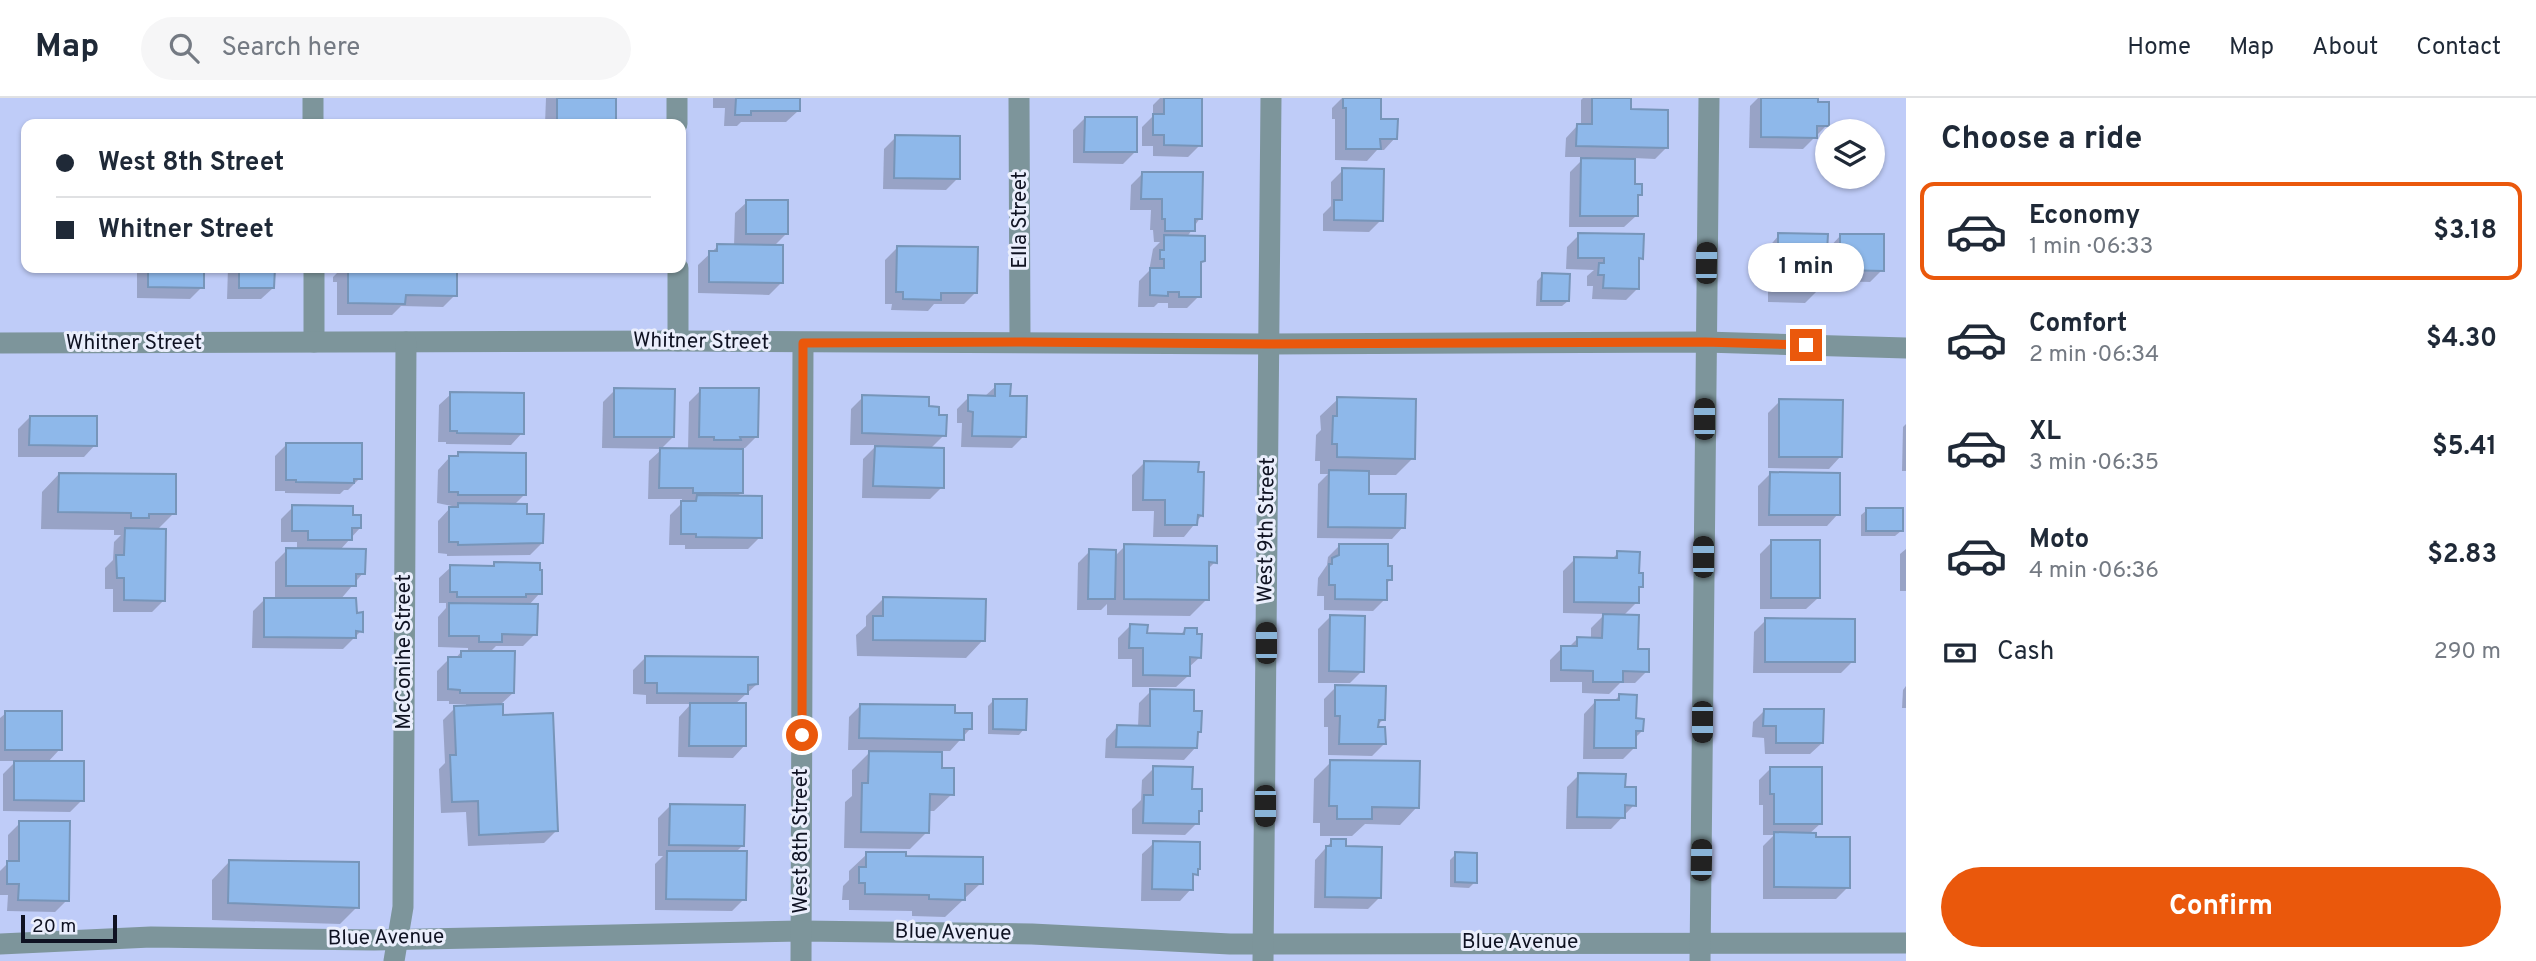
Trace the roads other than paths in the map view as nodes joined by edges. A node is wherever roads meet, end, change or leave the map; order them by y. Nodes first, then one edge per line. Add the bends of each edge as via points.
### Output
1 (313, 98) edge
2 (677, 98) edge
3 (1019, 98) edge
4 (1271, 98) edge
5 (1709, 98) edge
6 (313, 119) edge
7 (677, 119) edge
8 (314, 273) edge
9 (677, 273) edge
10 (678, 341) junction
11 (314, 342) junction
12 (406, 342) junction
13 (1020, 342) junction
14 (1705, 342) junction
15 (0, 343) edge
16 (803, 343) junction
17 (1269, 344) junction
18 (1906, 348) edge
19 (801, 931) junction
20 (398, 939) junction
21 (1906, 943) edge
22 (0, 944) edge
23 (1264, 952) edge
24 (1700, 952) edge
25 (394, 961) edge
26 (801, 961) edge

1 - 6 street
2 - 7 street
3 - 13 street, Ella Street
4 - 17 street, West 9th Street
5 - 14 street
8 - 11 street
9 - 10 street
10 - 12 street, Whitner Street
10 - 16 street, Whitner Street
11 - 12 street, Whitner Street
11 - 15 street, Whitner Street
12 - 20 street, McConihe Street via 403,908
13 - 16 street, Whitner Street
13 - 17 street, Whitner Street
14 - 17 street, Whitner Street
14 - 18 street, Whitner Street
14 - 24 street
16 - 19 street, West 8th Street
17 - 23 street, West 9th Street
19 - 20 street, Blue Avenue
19 - 23 street, Blue Avenue via 1032,934 1230,944
19 - 26 street, West 8th Street
20 - 22 street, Blue Avenue via 151,937
20 - 25 street, McConihe Street
21 - 24 street, Blue Avenue
23 - 24 street, Blue Avenue

